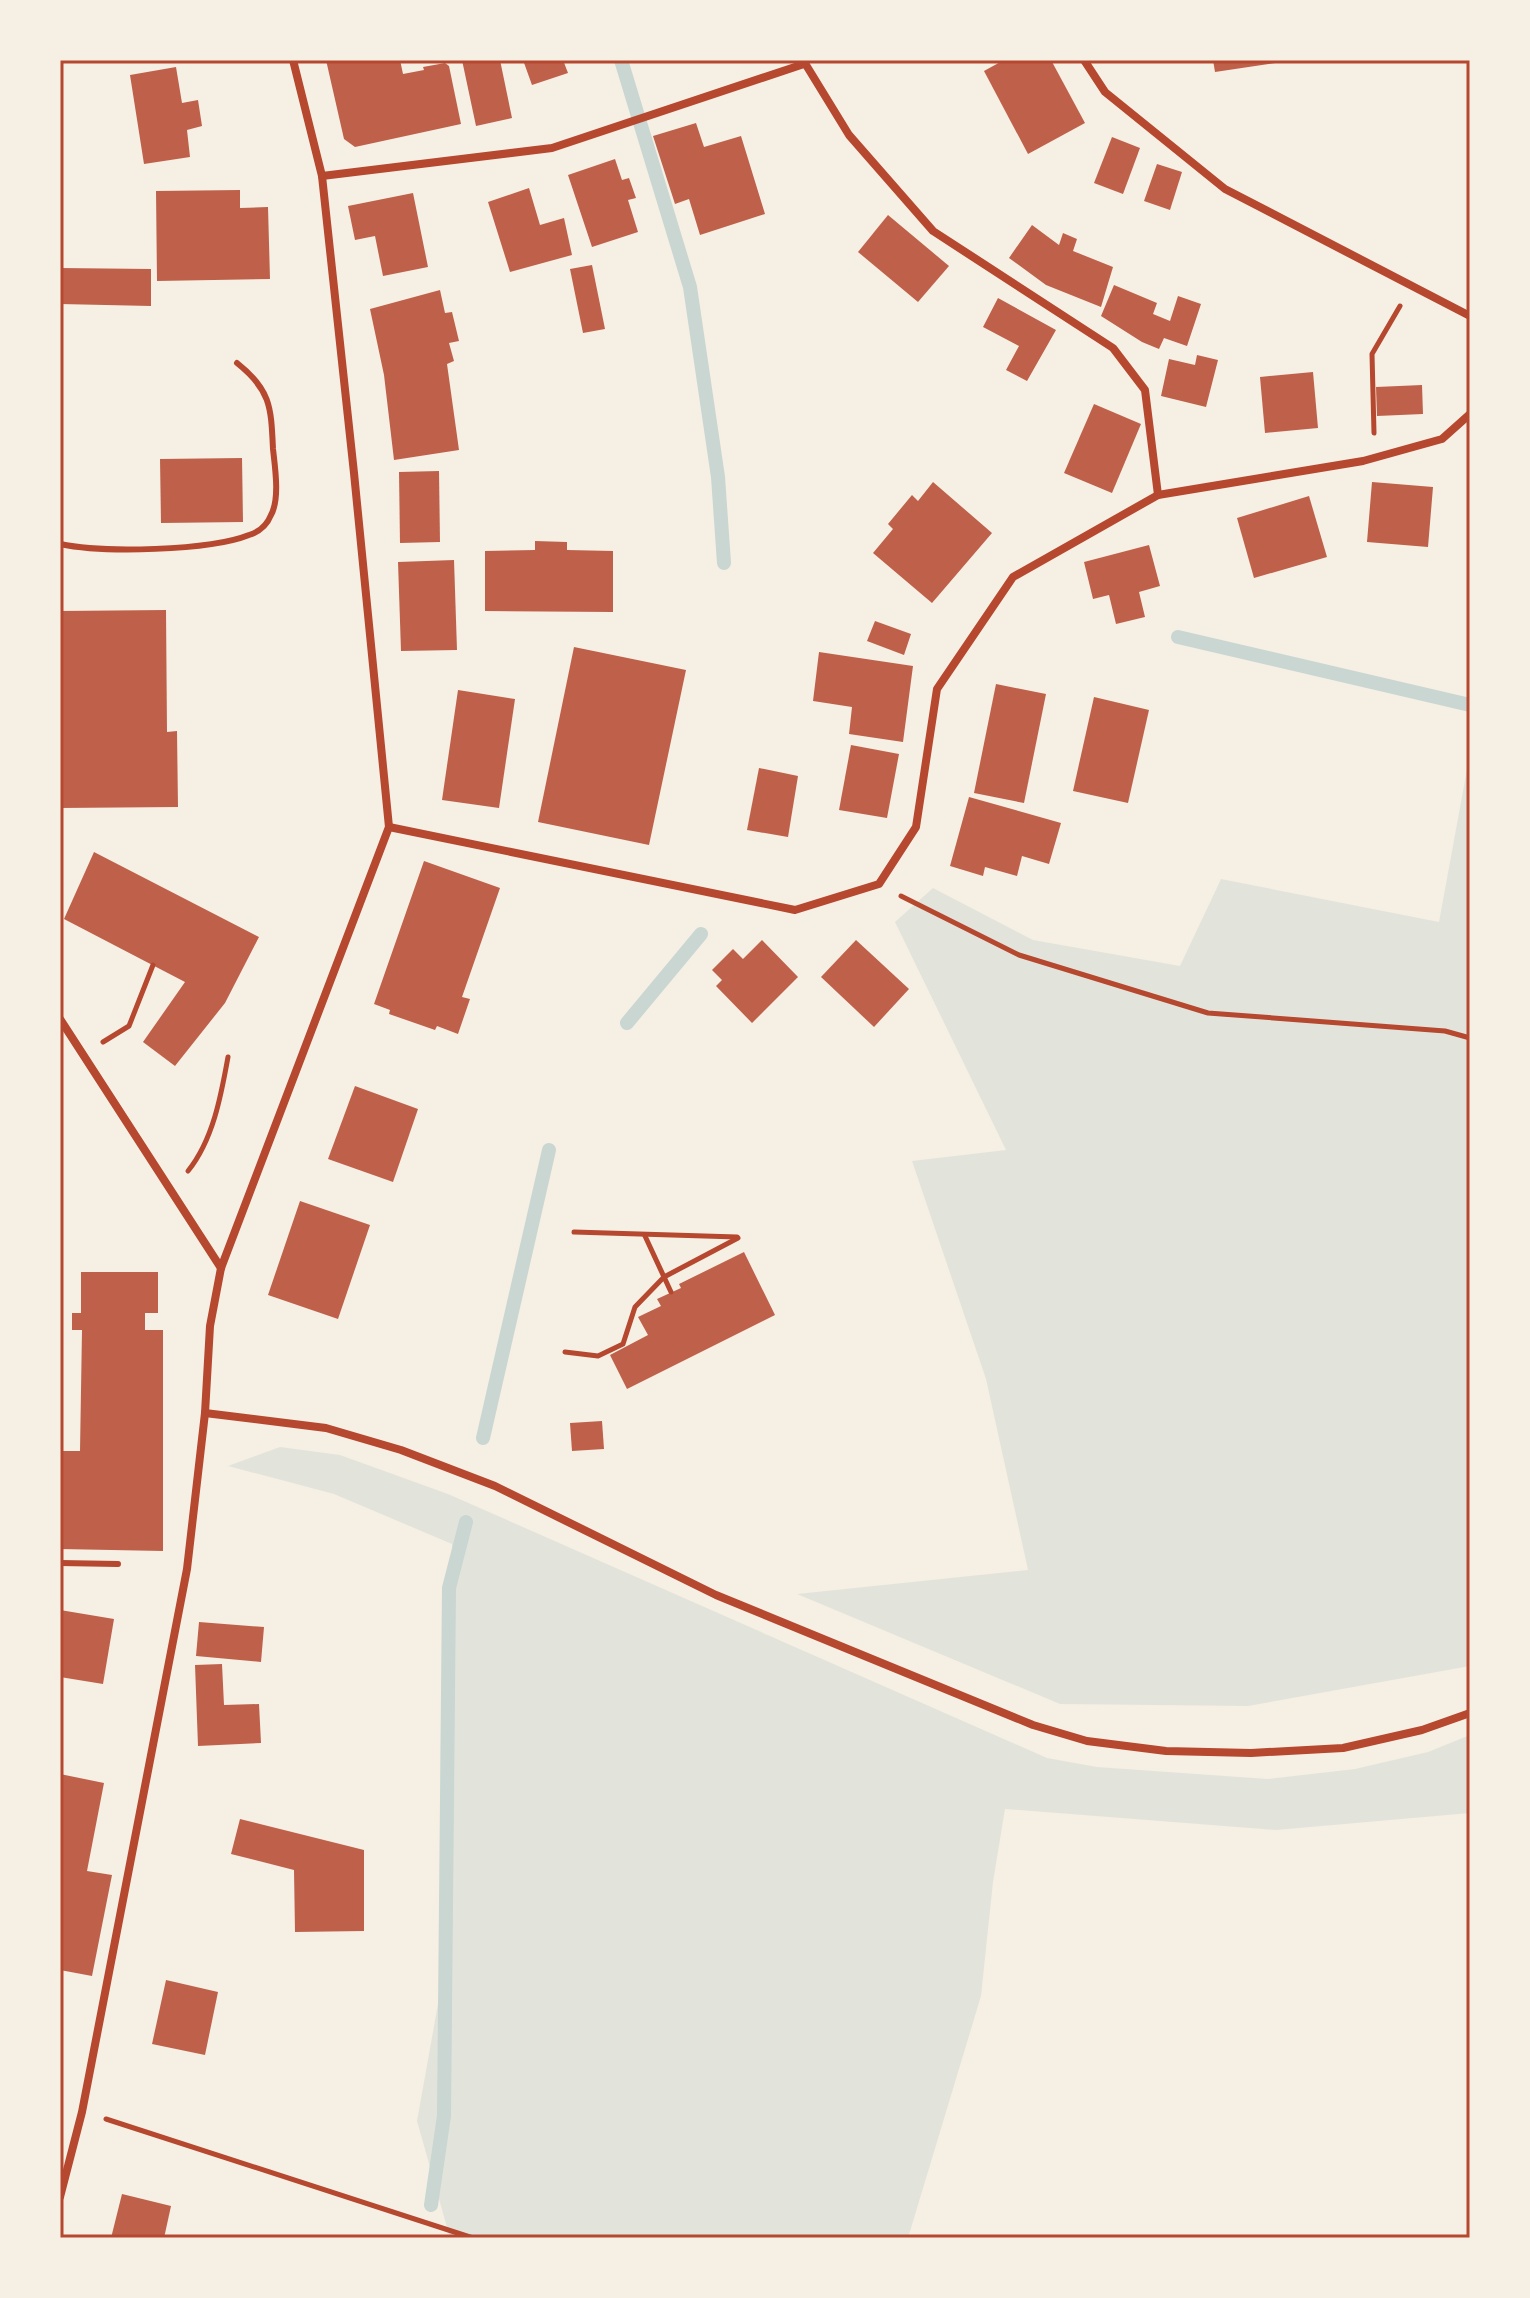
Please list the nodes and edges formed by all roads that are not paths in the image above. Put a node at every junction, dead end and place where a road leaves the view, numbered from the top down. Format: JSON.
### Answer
{"nodes":[{"id":1,"x":293,"y":60,"type":"edge"},
{"id":2,"x":1084,"y":60,"type":"edge"},
{"id":3,"x":804,"y":62,"type":"edge"},
{"id":4,"x":322,"y":176,"type":"junction"},
{"id":5,"x":1470,"y":316,"type":"edge"},
{"id":6,"x":237,"y":363,"type":"dead end"},
{"id":7,"x":1470,"y":414,"type":"edge"},
{"id":8,"x":1158,"y":495,"type":"junction"},
{"id":9,"x":60,"y":544,"type":"edge"},
{"id":10,"x":389,"y":827,"type":"junction"},
{"id":11,"x":60,"y":1019,"type":"edge"},
{"id":12,"x":221,"y":1268,"type":"junction"},
{"id":13,"x":205,"y":1413,"type":"junction"},
{"id":14,"x":60,"y":1563,"type":"edge"},
{"id":15,"x":118,"y":1564,"type":"dead end"},
{"id":16,"x":1470,"y":1713,"type":"edge"},
{"id":17,"x":60,"y":2197,"type":"edge"}],
"edges":[{"from":1,"to":4,"type":"street"},
{"from":2,"to":5,"type":"street"},
{"from":3,"to":4,"type":"street"},
{"from":3,"to":8,"type":"street"},
{"from":4,"to":10,"type":"street"},
{"from":6,"to":9,"type":"lane"},
{"from":7,"to":8,"type":"street"},
{"from":8,"to":10,"type":"street"},
{"from":10,"to":12,"type":"street"},
{"from":11,"to":12,"type":"street"},
{"from":12,"to":13,"type":"street"},
{"from":13,"to":16,"type":"street"},
{"from":13,"to":17,"type":"street"},
{"from":14,"to":15,"type":"lane"}]}
